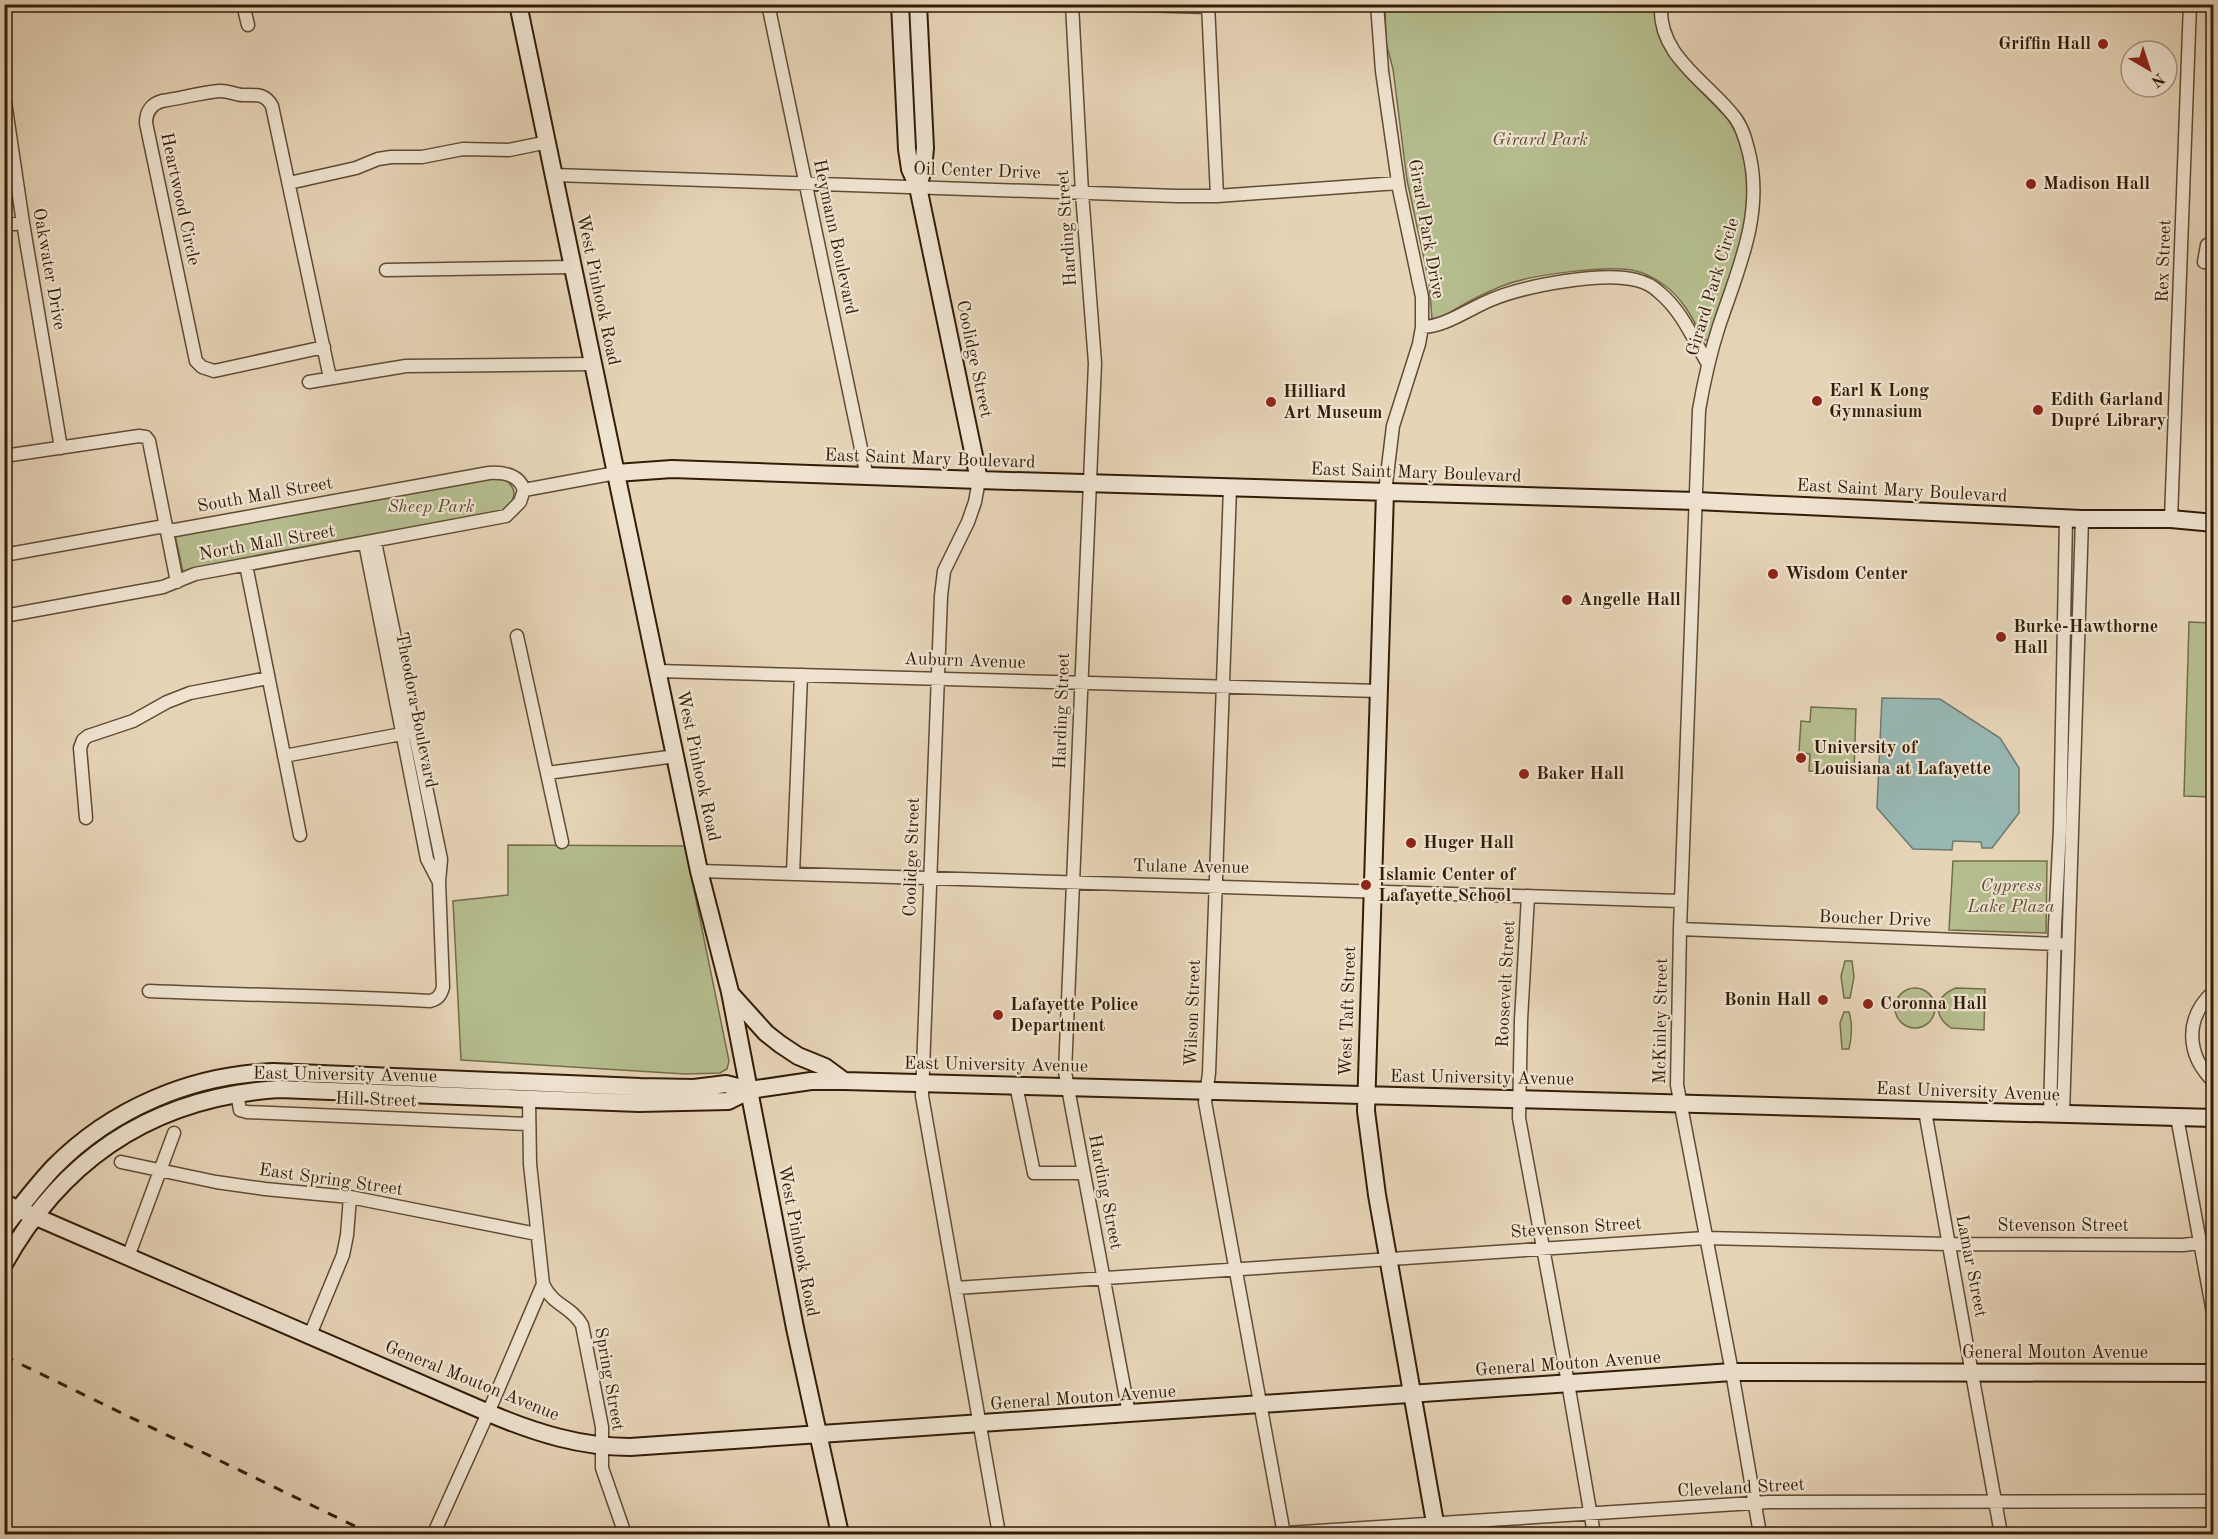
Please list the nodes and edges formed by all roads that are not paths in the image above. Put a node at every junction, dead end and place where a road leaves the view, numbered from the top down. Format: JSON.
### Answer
{"nodes":[{"id":1,"x":243,"y":4,"type":"edge"},
{"id":2,"x":518,"y":4,"type":"edge"},
{"id":3,"x":768,"y":4,"type":"edge"},
{"id":4,"x":900,"y":4,"type":"edge"},
{"id":5,"x":918,"y":4,"type":"edge"},
{"id":6,"x":1072,"y":4,"type":"edge"},
{"id":7,"x":1109,"y":4,"type":"edge"},
{"id":8,"x":1377,"y":4,"type":"edge"},
{"id":9,"x":1661,"y":4,"type":"edge"},
{"id":10,"x":2190,"y":4,"type":"edge"},
{"id":11,"x":1208,"y":6,"type":"edge"},
{"id":12,"x":248,"y":25,"type":"dead end"},
{"id":13,"x":4,"y":95,"type":"edge"},
{"id":14,"x":548,"y":142,"type":"junction"},
{"id":15,"x":554,"y":175,"type":"junction"},
{"id":16,"x":289,"y":183,"type":"junction"},
{"id":17,"x":1398,"y":183,"type":"junction"},
{"id":18,"x":806,"y":184,"type":"junction"},
{"id":19,"x":918,"y":187,"type":"junction"},
{"id":20,"x":1082,"y":193,"type":"junction"},
{"id":21,"x":1217,"y":196,"type":"junction"},
{"id":22,"x":22,"y":223,"type":"junction"},
{"id":23,"x":4,"y":225,"type":"edge"},
{"id":24,"x":2214,"y":246,"type":"edge"},
{"id":25,"x":2214,"y":263,"type":"edge"},
{"id":26,"x":573,"y":267,"type":"junction"},
{"id":27,"x":386,"y":270,"type":"dead end"},
{"id":28,"x":1422,"y":327,"type":"junction"},
{"id":29,"x":324,"y":347,"type":"junction"},
{"id":30,"x":593,"y":364,"type":"junction"},
{"id":31,"x":1708,"y":364,"type":"junction"},
{"id":32,"x":330,"y":378,"type":"junction"},
{"id":33,"x":309,"y":382,"type":"dead end"},
{"id":34,"x":61,"y":448,"type":"junction"},
{"id":35,"x":4,"y":456,"type":"edge"},
{"id":36,"x":616,"y":473,"type":"junction"},
{"id":37,"x":867,"y":477,"type":"junction"},
{"id":38,"x":979,"y":480,"type":"junction"},
{"id":39,"x":1089,"y":484,"type":"junction"},
{"id":40,"x":1230,"y":488,"type":"junction"},
{"id":41,"x":524,"y":490,"type":"junction"},
{"id":42,"x":1385,"y":492,"type":"junction"},
{"id":43,"x":1696,"y":501,"type":"junction"},
{"id":44,"x":2074,"y":519,"type":"junction"},
{"id":45,"x":2171,"y":519,"type":"junction"},
{"id":46,"x":2214,"y":523,"type":"edge"},
{"id":47,"x":166,"y":528,"type":"junction"},
{"id":48,"x":370,"y":542,"type":"junction"},
{"id":49,"x":4,"y":555,"type":"edge"},
{"id":50,"x":246,"y":565,"type":"junction"},
{"id":51,"x":177,"y":582,"type":"junction"},
{"id":52,"x":2064,"y":590,"type":"junction"},
{"id":53,"x":2079,"y":591,"type":"junction"},
{"id":54,"x":4,"y":616,"type":"edge"},
{"id":55,"x":518,"y":636,"type":"dead end"},
{"id":56,"x":658,"y":670,"type":"junction"},
{"id":57,"x":801,"y":675,"type":"junction"},
{"id":58,"x":268,"y":678,"type":"junction"},
{"id":59,"x":938,"y":678,"type":"junction"},
{"id":60,"x":1081,"y":683,"type":"junction"},
{"id":61,"x":1222,"y":686,"type":"junction"},
{"id":62,"x":1379,"y":691,"type":"junction"},
{"id":63,"x":414,"y":731,"type":"junction"},
{"id":64,"x":401,"y":734,"type":"junction"},
{"id":65,"x":2068,"y":741,"type":"junction"},
{"id":66,"x":284,"y":756,"type":"junction"},
{"id":67,"x":676,"y":756,"type":"junction"},
{"id":68,"x":547,"y":773,"type":"junction"},
{"id":69,"x":86,"y":818,"type":"dead end"},
{"id":70,"x":300,"y":835,"type":"dead end"},
{"id":71,"x":562,"y":842,"type":"dead end"},
{"id":72,"x":699,"y":871,"type":"junction"},
{"id":73,"x":793,"y":874,"type":"junction"},
{"id":74,"x":931,"y":879,"type":"junction"},
{"id":75,"x":439,"y":882,"type":"junction"},
{"id":76,"x":1073,"y":882,"type":"junction"},
{"id":77,"x":1215,"y":885,"type":"junction"},
{"id":78,"x":1371,"y":891,"type":"junction"},
{"id":79,"x":1528,"y":896,"type":"junction"},
{"id":80,"x":1682,"y":901,"type":"junction"},
{"id":81,"x":1680,"y":929,"type":"junction"},
{"id":82,"x":2054,"y":944,"type":"junction"},
{"id":83,"x":2068,"y":944,"type":"junction"},
{"id":84,"x":148,"y":991,"type":"dead end"},
{"id":85,"x":2214,"y":991,"type":"edge"},
{"id":86,"x":730,"y":992,"type":"junction"},
{"id":87,"x":2051,"y":1043,"type":"junction"},
{"id":88,"x":2065,"y":1043,"type":"junction"},
{"id":89,"x":233,"y":1076,"type":"junction"},
{"id":90,"x":844,"y":1081,"type":"junction"},
{"id":91,"x":530,"y":1082,"type":"junction"},
{"id":92,"x":922,"y":1083,"type":"junction"},
{"id":93,"x":2214,"y":1083,"type":"edge"},
{"id":94,"x":1016,"y":1085,"type":"junction"},
{"id":95,"x":1067,"y":1086,"type":"junction"},
{"id":96,"x":750,"y":1090,"type":"junction"},
{"id":97,"x":1207,"y":1090,"type":"junction"},
{"id":98,"x":237,"y":1093,"type":"junction"},
{"id":99,"x":1366,"y":1095,"type":"junction"},
{"id":100,"x":1519,"y":1099,"type":"junction"},
{"id":101,"x":529,"y":1100,"type":"junction"},
{"id":102,"x":1681,"y":1103,"type":"junction"},
{"id":103,"x":1925,"y":1111,"type":"junction"},
{"id":104,"x":2056,"y":1114,"type":"junction"},
{"id":105,"x":2177,"y":1117,"type":"junction"},
{"id":106,"x":2214,"y":1118,"type":"edge"},
{"id":107,"x":528,"y":1124,"type":"junction"},
{"id":108,"x":174,"y":1133,"type":"dead end"},
{"id":109,"x":121,"y":1162,"type":"dead end"},
{"id":110,"x":161,"y":1171,"type":"junction"},
{"id":111,"x":1083,"y":1173,"type":"junction"},
{"id":112,"x":350,"y":1197,"type":"junction"},
{"id":113,"x":19,"y":1209,"type":"edge"},
{"id":114,"x":4,"y":1228,"type":"edge"},
{"id":115,"x":537,"y":1234,"type":"junction"},
{"id":116,"x":1705,"y":1238,"type":"junction"},
{"id":117,"x":2199,"y":1242,"type":"junction"},
{"id":118,"x":1947,"y":1244,"type":"junction"},
{"id":119,"x":1542,"y":1248,"type":"junction"},
{"id":120,"x":128,"y":1257,"type":"junction"},
{"id":121,"x":1389,"y":1259,"type":"junction"},
{"id":122,"x":4,"y":1264,"type":"edge"},
{"id":123,"x":1236,"y":1269,"type":"junction"},
{"id":124,"x":1103,"y":1278,"type":"junction"},
{"id":125,"x":543,"y":1284,"type":"junction"},
{"id":126,"x":956,"y":1288,"type":"junction"},
{"id":127,"x":2214,"y":1318,"type":"edge"},
{"id":128,"x":310,"y":1335,"type":"junction"},
{"id":129,"x":1732,"y":1372,"type":"junction"},
{"id":130,"x":1972,"y":1372,"type":"junction"},
{"id":131,"x":2214,"y":1373,"type":"edge"},
{"id":132,"x":1568,"y":1383,"type":"junction"},
{"id":133,"x":1413,"y":1394,"type":"junction"},
{"id":134,"x":1260,"y":1406,"type":"junction"},
{"id":135,"x":488,"y":1413,"type":"junction"},
{"id":136,"x":1129,"y":1414,"type":"junction"},
{"id":137,"x":980,"y":1425,"type":"junction"},
{"id":138,"x":817,"y":1434,"type":"junction"},
{"id":139,"x":602,"y":1447,"type":"junction"},
{"id":140,"x":2214,"y":1501,"type":"edge"},
{"id":141,"x":1995,"y":1502,"type":"junction"},
{"id":142,"x":1755,"y":1504,"type":"junction"},
{"id":143,"x":1590,"y":1515,"type":"junction"},
{"id":144,"x":1436,"y":1529,"type":"edge"},
{"id":145,"x":434,"y":1533,"type":"dead end"},
{"id":146,"x":625,"y":1534,"type":"edge"},
{"id":147,"x":840,"y":1534,"type":"edge"},
{"id":148,"x":999,"y":1534,"type":"edge"},
{"id":149,"x":1277,"y":1534,"type":"edge"},
{"id":150,"x":1594,"y":1534,"type":"edge"},
{"id":151,"x":1760,"y":1534,"type":"edge"},
{"id":152,"x":2001,"y":1534,"type":"edge"}],
"edges":[{"from":1,"to":12,"type":"street"},
{"from":2,"to":14,"type":"street","name":"West Pinhook Road"},
{"from":3,"to":18,"type":"street","name":"Heymann Boulevard"},
{"from":4,"to":19,"type":"street","name":"Coolidge Street"},
{"from":5,"to":19,"type":"street","name":"Coolidge Street"},
{"from":6,"to":20,"type":"street","name":"Harding Street"},
{"from":7,"to":11,"type":"street"},
{"from":8,"to":17,"type":"street","name":"Girard Park Drive"},
{"from":9,"to":31,"type":"street","name":"Girard Park Circle"},
{"from":10,"to":45,"type":"street","name":"Rex Street"},
{"from":11,"to":21,"type":"street"},
{"from":13,"to":22,"type":"street","name":"Oakwater Drive"},
{"from":14,"to":15,"type":"street","name":"West Pinhook Road"},
{"from":14,"to":16,"type":"street"},
{"from":15,"to":18,"type":"street","name":"Oil Center Drive"},
{"from":15,"to":26,"type":"street","name":"West Pinhook Road"},
{"from":16,"to":29,"type":"street","name":"Heartwood Circle"},
{"from":16,"to":29,"type":"street","name":"Heartwood Circle"},
{"from":17,"to":21,"type":"street","name":"Oil Center Drive"},
{"from":17,"to":28,"type":"street","name":"Girard Park Drive"},
{"from":18,"to":19,"type":"street","name":"Oil Center Drive"},
{"from":18,"to":37,"type":"street","name":"Heymann Boulevard"},
{"from":19,"to":20,"type":"street","name":"Oil Center Drive"},
{"from":19,"to":38,"type":"street","name":"Coolidge Street"},
{"from":20,"to":21,"type":"street","name":"Oil Center Drive"},
{"from":20,"to":39,"type":"street","name":"Harding Street"},
{"from":22,"to":23,"type":"street"},
{"from":22,"to":34,"type":"street","name":"Oakwater Drive"},
{"from":24,"to":25,"type":"street"},
{"from":26,"to":27,"type":"street"},
{"from":26,"to":30,"type":"street","name":"West Pinhook Road"},
{"from":28,"to":31,"type":"street"},
{"from":28,"to":42,"type":"street","name":"Girard Park Drive"},
{"from":29,"to":32,"type":"street","name":"Heartwood Circle"},
{"from":30,"to":32,"type":"street"},
{"from":30,"to":36,"type":"street","name":"West Pinhook Road"},
{"from":31,"to":43,"type":"street","name":"Girard Park Circle"},
{"from":32,"to":33,"type":"street"},
{"from":34,"to":35,"type":"street"},
{"from":34,"to":47,"type":"street"},
{"from":36,"to":37,"type":"street","name":"East Saint Mary Boulevard"},
{"from":36,"to":41,"type":"street"},
{"from":36,"to":56,"type":"street","name":"West Pinhook Road"},
{"from":37,"to":38,"type":"street","name":"East Saint Mary Boulevard"},
{"from":38,"to":39,"type":"street","name":"East Saint Mary Boulevard"},
{"from":38,"to":59,"type":"street","name":"Coolidge Street"},
{"from":39,"to":40,"type":"street","name":"East Saint Mary Boulevard"},
{"from":39,"to":60,"type":"street","name":"Harding Street"},
{"from":40,"to":42,"type":"street","name":"East Saint Mary Boulevard"},
{"from":40,"to":61,"type":"street","name":"Wilson Street"},
{"from":41,"to":47,"type":"street","name":"South Mall Street"},
{"from":41,"to":48,"type":"street","name":"North Mall Street"},
{"from":42,"to":43,"type":"street","name":"East Saint Mary Boulevard"},
{"from":42,"to":62,"type":"street","name":"West Taft Street"},
{"from":43,"to":44,"type":"street","name":"East Saint Mary Boulevard"},
{"from":43,"to":80,"type":"street","name":"McKinley Street"},
{"from":44,"to":45,"type":"street","name":"East Saint Mary Boulevard"},
{"from":44,"to":52,"type":"street"},
{"from":44,"to":53,"type":"street"},
{"from":45,"to":46,"type":"street","name":"East Saint Mary Boulevard"},
{"from":47,"to":49,"type":"street","name":"South Mall Street"},
{"from":47,"to":51,"type":"street"},
{"from":48,"to":50,"type":"street","name":"North Mall Street"},
{"from":48,"to":63,"type":"street","name":"Theodora Boulevard"},
{"from":48,"to":64,"type":"street","name":"Theodora Boulevard"},
{"from":50,"to":51,"type":"street","name":"North Mall Street"},
{"from":50,"to":58,"type":"street"},
{"from":51,"to":54,"type":"street","name":"North Mall Street"},
{"from":52,"to":53,"type":"street"},
{"from":52,"to":65,"type":"street"},
{"from":53,"to":65,"type":"street"},
{"from":55,"to":68,"type":"street"},
{"from":56,"to":57,"type":"street","name":"Auburn Avenue"},
{"from":56,"to":67,"type":"street","name":"West Pinhook Road"},
{"from":57,"to":59,"type":"street","name":"Auburn Avenue"},
{"from":57,"to":73,"type":"street"},
{"from":58,"to":66,"type":"street"},
{"from":58,"to":69,"type":"street"},
{"from":59,"to":60,"type":"street","name":"Auburn Avenue"},
{"from":59,"to":74,"type":"street","name":"Coolidge Street"},
{"from":60,"to":61,"type":"street","name":"Auburn Avenue"},
{"from":60,"to":76,"type":"street","name":"Harding Street"},
{"from":61,"to":62,"type":"street","name":"Auburn Avenue"},
{"from":61,"to":77,"type":"street","name":"Wilson Street"},
{"from":62,"to":78,"type":"street","name":"West Taft Street"},
{"from":63,"to":64,"type":"street"},
{"from":63,"to":75,"type":"street","name":"Theodora Boulevard"},
{"from":64,"to":66,"type":"street"},
{"from":64,"to":75,"type":"street","name":"Theodora Boulevard"},
{"from":65,"to":82,"type":"street"},
{"from":65,"to":83,"type":"street"},
{"from":66,"to":70,"type":"street"},
{"from":67,"to":68,"type":"street"},
{"from":67,"to":72,"type":"street","name":"West Pinhook Road"},
{"from":68,"to":71,"type":"street"},
{"from":72,"to":73,"type":"street","name":"Tulane Avenue"},
{"from":72,"to":86,"type":"street","name":"West Pinhook Road"},
{"from":73,"to":74,"type":"street","name":"Tulane Avenue"},
{"from":74,"to":76,"type":"street","name":"Tulane Avenue"},
{"from":74,"to":92,"type":"street","name":"Coolidge Street"},
{"from":75,"to":84,"type":"street","name":"Theodora Boulevard"},
{"from":76,"to":77,"type":"street","name":"Tulane Avenue"},
{"from":76,"to":95,"type":"street","name":"Harding Street"},
{"from":77,"to":78,"type":"street","name":"Tulane Avenue"},
{"from":77,"to":97,"type":"street","name":"Wilson Street"},
{"from":78,"to":79,"type":"street","name":"Tulane Avenue"},
{"from":78,"to":99,"type":"street","name":"West Taft Street"},
{"from":79,"to":80,"type":"street","name":"Tulane Avenue"},
{"from":79,"to":100,"type":"street","name":"Roosevelt Street"},
{"from":80,"to":81,"type":"street","name":"McKinley Street"},
{"from":81,"to":82,"type":"street","name":"Boucher Drive"},
{"from":81,"to":102,"type":"street","name":"McKinley Street"},
{"from":82,"to":83,"type":"street","name":"Boucher Drive"},
{"from":82,"to":87,"type":"street"},
{"from":83,"to":88,"type":"street"},
{"from":85,"to":93,"type":"street"},
{"from":86,"to":90,"type":"street"},
{"from":86,"to":96,"type":"street","name":"West Pinhook Road"},
{"from":87,"to":88,"type":"street"},
{"from":87,"to":104,"type":"street"},
{"from":88,"to":104,"type":"street"},
{"from":89,"to":91,"type":"street","name":"East University Avenue"},
{"from":89,"to":98,"type":"street"},
{"from":89,"to":113,"type":"street","name":"East University Avenue"},
{"from":90,"to":92,"type":"street","name":"East University Avenue"},
{"from":90,"to":96,"type":"street","name":"East University Avenue"},
{"from":91,"to":96,"type":"street","name":"East University Avenue"},
{"from":91,"to":101,"type":"street"},
{"from":92,"to":94,"type":"street","name":"East University Avenue"},
{"from":92,"to":126,"type":"street","name":"Coolidge Street"},
{"from":94,"to":95,"type":"street","name":"East University Avenue"},
{"from":94,"to":111,"type":"street"},
{"from":95,"to":97,"type":"street","name":"East University Avenue"},
{"from":95,"to":111,"type":"street","name":"Harding Street"},
{"from":96,"to":101,"type":"street","name":"East University Avenue"},
{"from":96,"to":138,"type":"street","name":"West Pinhook Road"},
{"from":97,"to":99,"type":"street","name":"East University Avenue"},
{"from":97,"to":123,"type":"street","name":"Wilson Street"},
{"from":98,"to":101,"type":"street","name":"East University Avenue"},
{"from":98,"to":107,"type":"street","name":"Hill Street"},
{"from":98,"to":113,"type":"street","name":"East University Avenue"},
{"from":99,"to":100,"type":"street","name":"East University Avenue"},
{"from":99,"to":121,"type":"street","name":"West Taft Street"},
{"from":100,"to":102,"type":"street","name":"East University Avenue"},
{"from":100,"to":119,"type":"street","name":"Roosevelt Street"},
{"from":101,"to":107,"type":"street"},
{"from":102,"to":103,"type":"street","name":"East University Avenue"},
{"from":102,"to":116,"type":"street","name":"McKinley Street"},
{"from":103,"to":104,"type":"street","name":"East University Avenue"},
{"from":103,"to":118,"type":"street","name":"Lamar Street"},
{"from":104,"to":105,"type":"street","name":"East University Avenue"},
{"from":105,"to":106,"type":"street","name":"East University Avenue"},
{"from":105,"to":117,"type":"street"},
{"from":107,"to":115,"type":"street"},
{"from":108,"to":110,"type":"street"},
{"from":109,"to":110,"type":"street","name":"East Spring Street"},
{"from":110,"to":112,"type":"street","name":"East Spring Street"},
{"from":110,"to":120,"type":"street"},
{"from":111,"to":124,"type":"street","name":"Harding Street"},
{"from":112,"to":115,"type":"street","name":"East Spring Street"},
{"from":112,"to":128,"type":"street"},
{"from":113,"to":114,"type":"street","name":"East University Avenue"},
{"from":113,"to":120,"type":"street","name":"General Mouton Avenue"},
{"from":113,"to":122,"type":"street","name":"East University Avenue"},
{"from":115,"to":125,"type":"street"},
{"from":116,"to":118,"type":"street","name":"Stevenson Street"},
{"from":116,"to":119,"type":"street","name":"Stevenson Street"},
{"from":116,"to":129,"type":"street","name":"McKinley Street"},
{"from":117,"to":118,"type":"street","name":"Stevenson Street"},
{"from":117,"to":127,"type":"street"},
{"from":118,"to":130,"type":"street","name":"Lamar Street"},
{"from":119,"to":121,"type":"street","name":"Stevenson Street"},
{"from":119,"to":132,"type":"street","name":"Roosevelt Street"},
{"from":120,"to":128,"type":"street","name":"General Mouton Avenue"},
{"from":121,"to":123,"type":"street","name":"Stevenson Street"},
{"from":121,"to":133,"type":"street","name":"West Taft Street"},
{"from":123,"to":124,"type":"street","name":"Stevenson Street"},
{"from":123,"to":134,"type":"street","name":"Wilson Street"},
{"from":124,"to":126,"type":"street","name":"Stevenson Street"},
{"from":124,"to":136,"type":"street","name":"Harding Street"},
{"from":125,"to":135,"type":"street"},
{"from":125,"to":139,"type":"street","name":"Spring Street"},
{"from":126,"to":137,"type":"street","name":"Coolidge Street"},
{"from":128,"to":135,"type":"street","name":"General Mouton Avenue"},
{"from":129,"to":130,"type":"street","name":"General Mouton Avenue"},
{"from":129,"to":132,"type":"street","name":"General Mouton Avenue"},
{"from":129,"to":142,"type":"street","name":"McKinley Street"},
{"from":130,"to":131,"type":"street","name":"General Mouton Avenue"},
{"from":130,"to":141,"type":"street","name":"Lamar Street"},
{"from":132,"to":133,"type":"street","name":"General Mouton Avenue"},
{"from":132,"to":143,"type":"street","name":"Roosevelt Street"},
{"from":133,"to":134,"type":"street","name":"General Mouton Avenue"},
{"from":133,"to":144,"type":"street","name":"West Taft Street"},
{"from":134,"to":136,"type":"street","name":"General Mouton Avenue"},
{"from":134,"to":149,"type":"street","name":"Wilson Street"},
{"from":135,"to":139,"type":"street","name":"General Mouton Avenue"},
{"from":135,"to":145,"type":"street"},
{"from":136,"to":137,"type":"street","name":"General Mouton Avenue"},
{"from":137,"to":138,"type":"street","name":"General Mouton Avenue"},
{"from":137,"to":148,"type":"street","name":"Coolidge Street"},
{"from":138,"to":139,"type":"street","name":"General Mouton Avenue"},
{"from":138,"to":147,"type":"street","name":"West Pinhook Road"},
{"from":139,"to":146,"type":"street","name":"Spring Street"},
{"from":140,"to":141,"type":"street","name":"Cleveland Street"},
{"from":141,"to":142,"type":"street","name":"Cleveland Street"},
{"from":141,"to":152,"type":"street","name":"Lamar Street"},
{"from":142,"to":143,"type":"street","name":"Cleveland Street"},
{"from":142,"to":151,"type":"street","name":"McKinley Street"},
{"from":143,"to":144,"type":"street","name":"Cleveland Street"},
{"from":143,"to":150,"type":"street","name":"Roosevelt Street"},
{"from":144,"to":149,"type":"street","name":"Cleveland Street"}]}
